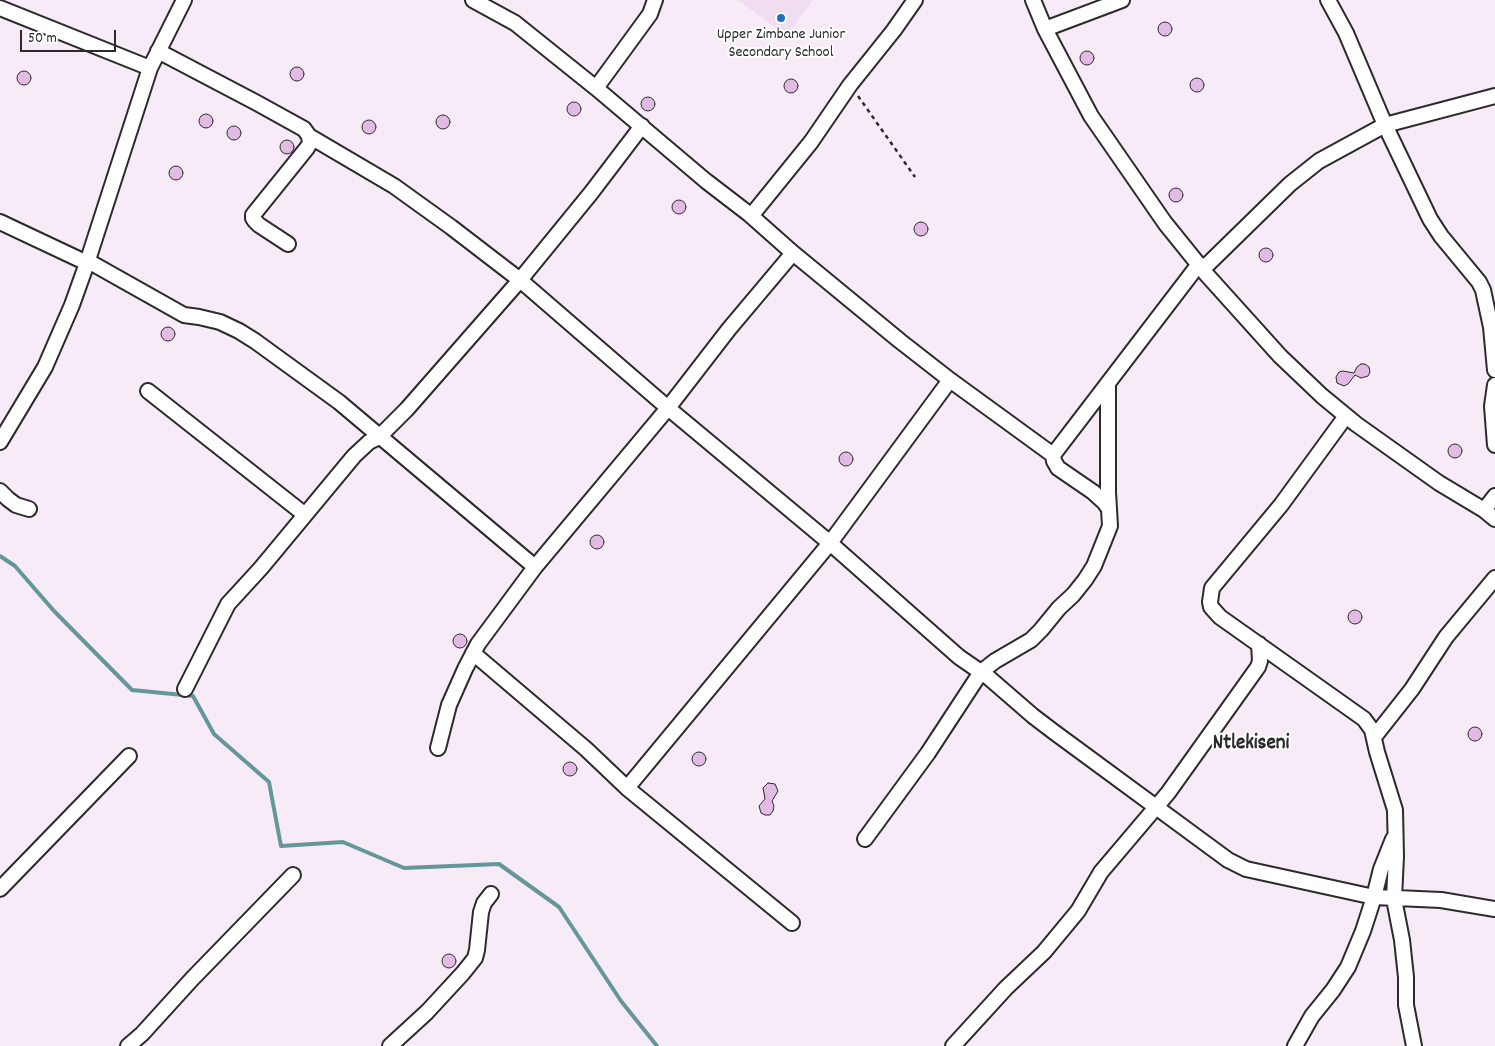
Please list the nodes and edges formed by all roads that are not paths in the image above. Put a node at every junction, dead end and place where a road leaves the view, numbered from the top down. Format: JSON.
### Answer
{"nodes":[{"id":1,"x":184,"y":0,"type":"edge"},
{"id":2,"x":473,"y":0,"type":"edge"},
{"id":3,"x":655,"y":0,"type":"edge"},
{"id":4,"x":915,"y":0,"type":"edge"},
{"id":5,"x":1033,"y":0,"type":"edge"},
{"id":6,"x":1122,"y":0,"type":"edge"},
{"id":7,"x":1328,"y":0,"type":"edge"},
{"id":8,"x":0,"y":8,"type":"edge"},
{"id":9,"x":1045,"y":29,"type":"junction"},
{"id":10,"x":158,"y":51,"type":"junction"},
{"id":11,"x":150,"y":68,"type":"junction"},
{"id":12,"x":596,"y":88,"type":"junction"},
{"id":13,"x":1495,"y":96,"type":"edge"},
{"id":14,"x":1386,"y":125,"type":"junction"},
{"id":15,"x":642,"y":126,"type":"junction"},
{"id":16,"x":308,"y":136,"type":"junction"},
{"id":17,"x":751,"y":216,"type":"junction"},
{"id":18,"x":0,"y":222,"type":"edge"},
{"id":19,"x":288,"y":244,"type":"dead end"},
{"id":20,"x":793,"y":253,"type":"junction"},
{"id":21,"x":88,"y":262,"type":"junction"},
{"id":22,"x":1201,"y":266,"type":"junction"},
{"id":23,"x":520,"y":280,"type":"junction"},
{"id":24,"x":1495,"y":370,"type":"edge"},
{"id":25,"x":950,"y":380,"type":"junction"},
{"id":26,"x":1108,"y":384,"type":"junction"},
{"id":27,"x":1495,"y":385,"type":"edge"},
{"id":28,"x":148,"y":390,"type":"dead end"},
{"id":29,"x":668,"y":408,"type":"junction"},
{"id":30,"x":1346,"y":416,"type":"junction"},
{"id":31,"x":380,"y":437,"type":"junction"},
{"id":32,"x":0,"y":442,"type":"edge"},
{"id":33,"x":1495,"y":445,"type":"edge"},
{"id":34,"x":1054,"y":455,"type":"junction"},
{"id":35,"x":0,"y":491,"type":"edge"},
{"id":36,"x":1495,"y":496,"type":"edge"},
{"id":37,"x":29,"y":509,"type":"dead end"},
{"id":38,"x":1109,"y":510,"type":"junction"},
{"id":39,"x":304,"y":514,"type":"junction"},
{"id":40,"x":1490,"y":514,"type":"edge"},
{"id":41,"x":830,"y":543,"type":"junction"},
{"id":42,"x":535,"y":567,"type":"junction"},
{"id":43,"x":1495,"y":578,"type":"edge"},
{"id":44,"x":1260,"y":644,"type":"junction"},
{"id":45,"x":473,"y":653,"type":"junction"},
{"id":46,"x":981,"y":672,"type":"junction"},
{"id":47,"x":185,"y":689,"type":"dead end"},
{"id":48,"x":1375,"y":736,"type":"junction"},
{"id":49,"x":438,"y":748,"type":"dead end"},
{"id":50,"x":130,"y":756,"type":"dead end"},
{"id":51,"x":627,"y":788,"type":"junction"},
{"id":52,"x":1156,"y":806,"type":"junction"},
{"id":53,"x":1396,"y":830,"type":"junction"},
{"id":54,"x":865,"y":840,"type":"dead end"},
{"id":55,"x":293,"y":875,"type":"dead end"},
{"id":56,"x":0,"y":888,"type":"edge"},
{"id":57,"x":491,"y":894,"type":"dead end"},
{"id":58,"x":1374,"y":897,"type":"junction"},
{"id":59,"x":1394,"y":899,"type":"junction"},
{"id":60,"x":1495,"y":909,"type":"edge"},
{"id":61,"x":792,"y":923,"type":"dead end"},
{"id":62,"x":128,"y":1046,"type":"edge"},
{"id":63,"x":390,"y":1046,"type":"edge"},
{"id":64,"x":953,"y":1046,"type":"edge"},
{"id":65,"x":1294,"y":1046,"type":"edge"},
{"id":66,"x":1414,"y":1046,"type":"edge"}],
"edges":[{"from":1,"to":10,"type":"street"},
{"from":2,"to":12,"type":"street"},
{"from":3,"to":12,"type":"street"},
{"from":4,"to":17,"type":"street"},
{"from":5,"to":9,"type":"street"},
{"from":6,"to":9,"type":"street"},
{"from":7,"to":14,"type":"street"},
{"from":8,"to":11,"type":"street"},
{"from":9,"to":22,"type":"street"},
{"from":10,"to":11,"type":"street"},
{"from":10,"to":16,"type":"street"},
{"from":11,"to":21,"type":"street"},
{"from":12,"to":15,"type":"street"},
{"from":13,"to":14,"type":"street"},
{"from":14,"to":22,"type":"street"},
{"from":14,"to":24,"type":"street"},
{"from":15,"to":17,"type":"street"},
{"from":15,"to":23,"type":"street"},
{"from":16,"to":19,"type":"street"},
{"from":16,"to":23,"type":"street"},
{"from":17,"to":20,"type":"street"},
{"from":18,"to":21,"type":"street"},
{"from":20,"to":25,"type":"street"},
{"from":20,"to":29,"type":"street"},
{"from":21,"to":31,"type":"street"},
{"from":21,"to":32,"type":"street"},
{"from":22,"to":26,"type":"street"},
{"from":22,"to":30,"type":"street"},
{"from":23,"to":29,"type":"street"},
{"from":23,"to":31,"type":"street"},
{"from":25,"to":34,"type":"street"},
{"from":25,"to":41,"type":"street"},
{"from":26,"to":34,"type":"street"},
{"from":26,"to":38,"type":"street"},
{"from":27,"to":33,"type":"street"},
{"from":28,"to":39,"type":"street"},
{"from":29,"to":41,"type":"street"},
{"from":29,"to":42,"type":"street"},
{"from":30,"to":40,"type":"street"},
{"from":30,"to":44,"type":"street"},
{"from":31,"to":39,"type":"street"},
{"from":31,"to":42,"type":"street"},
{"from":34,"to":38,"type":"street"},
{"from":35,"to":37,"type":"street"},
{"from":36,"to":40,"type":"street"},
{"from":38,"to":46,"type":"street"},
{"from":39,"to":47,"type":"street"},
{"from":41,"to":46,"type":"street"},
{"from":41,"to":51,"type":"street"},
{"from":42,"to":45,"type":"street"},
{"from":43,"to":48,"type":"street"},
{"from":44,"to":48,"type":"street"},
{"from":44,"to":52,"type":"street"},
{"from":45,"to":49,"type":"street"},
{"from":45,"to":51,"type":"street"},
{"from":46,"to":52,"type":"street"},
{"from":46,"to":54,"type":"street"},
{"from":48,"to":53,"type":"street"},
{"from":50,"to":56,"type":"street"},
{"from":51,"to":61,"type":"street"},
{"from":52,"to":58,"type":"street"},
{"from":52,"to":64,"type":"street"},
{"from":53,"to":58,"type":"street"},
{"from":53,"to":59,"type":"street"},
{"from":55,"to":62,"type":"street"},
{"from":57,"to":63,"type":"street"},
{"from":58,"to":59,"type":"street"},
{"from":58,"to":65,"type":"street"},
{"from":59,"to":60,"type":"street"},
{"from":59,"to":66,"type":"street"}]}
